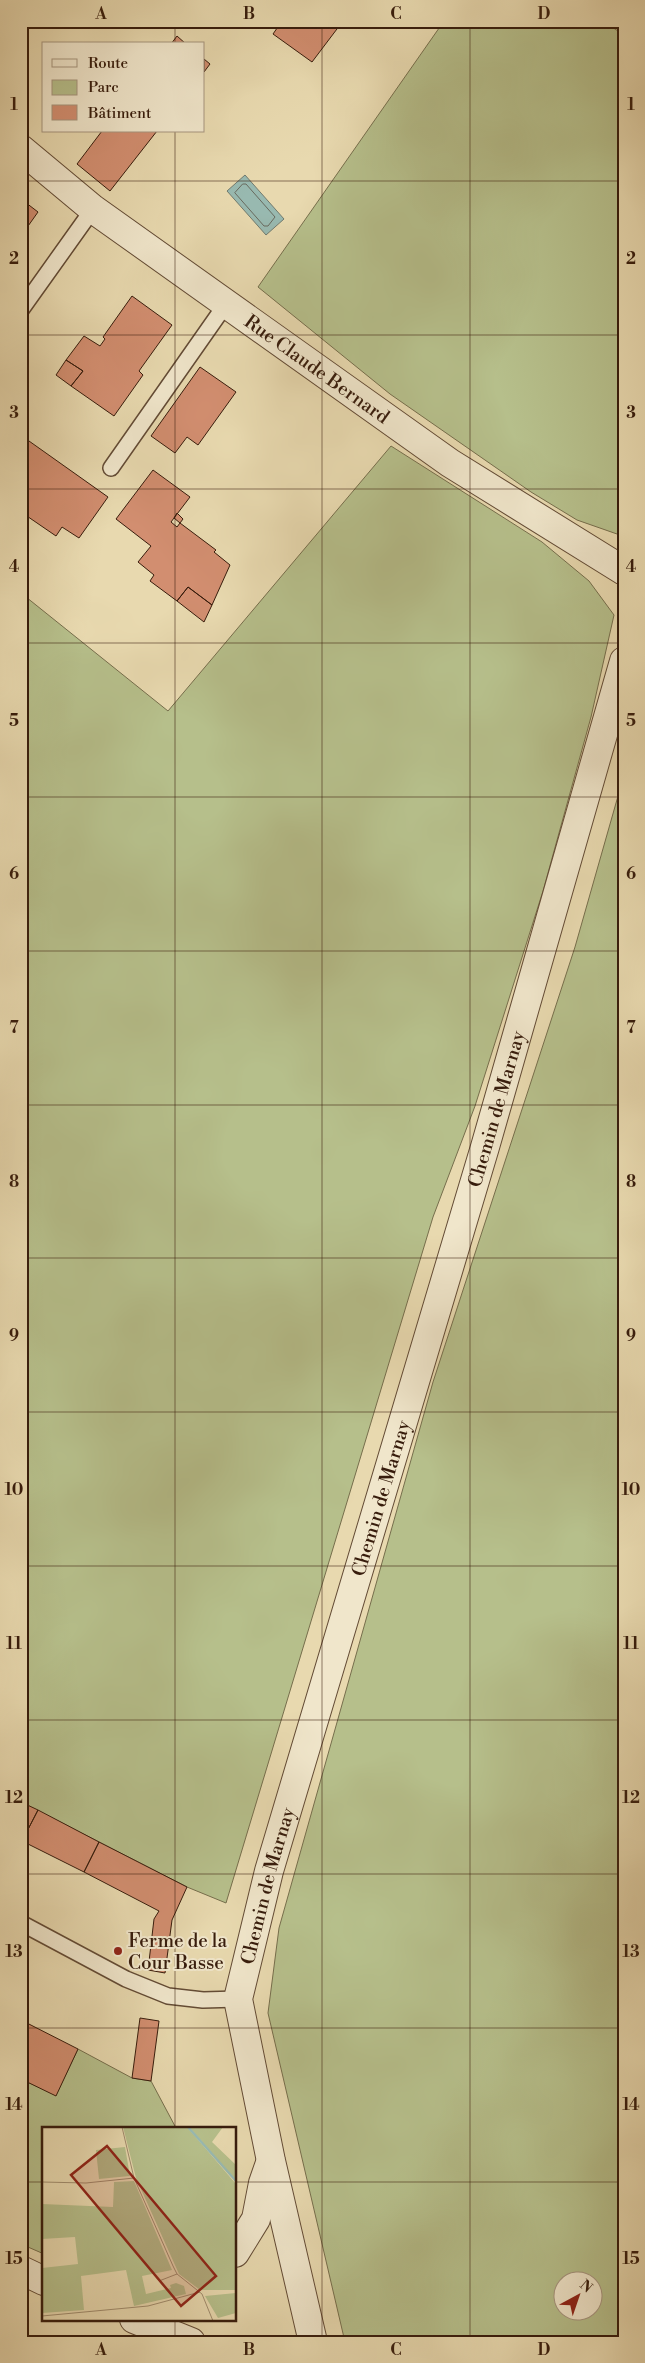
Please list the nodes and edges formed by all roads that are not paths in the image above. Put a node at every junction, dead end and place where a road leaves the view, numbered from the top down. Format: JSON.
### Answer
{"nodes":[{"id":1,"x":21,"y":149,"type":"edge"},
{"id":2,"x":93,"y":209,"type":"junction"},
{"id":3,"x":226,"y":304,"type":"junction"},
{"id":4,"x":21,"y":310,"type":"edge"},
{"id":5,"x":111,"y":468,"type":"dead end"},
{"id":6,"x":624,"y":571,"type":"edge"},
{"id":7,"x":624,"y":661,"type":"edge"},
{"id":8,"x":21,"y":1923,"type":"edge"},
{"id":9,"x":238,"y":1999,"type":"junction"},
{"id":10,"x":271,"y":2162,"type":"junction"},
{"id":11,"x":236,"y":2251,"type":"edge"},
{"id":12,"x":21,"y":2270,"type":"edge"},
{"id":13,"x":42,"y":2280,"type":"edge"},
{"id":14,"x":137,"y":2320,"type":"edge"},
{"id":15,"x":191,"y":2342,"type":"edge"},
{"id":16,"x":313,"y":2342,"type":"edge"}],
"edges":[{"from":1,"to":2,"type":"street","name":"Rue Claude Bernard"},
{"from":2,"to":3,"type":"street","name":"Rue Claude Bernard"},
{"from":2,"to":4,"type":"lane"},
{"from":3,"to":5,"type":"lane"},
{"from":3,"to":6,"type":"street","name":"Rue Claude Bernard"},
{"from":7,"to":9,"type":"street","name":"Chemin de Marnay"},
{"from":8,"to":9,"type":"lane"},
{"from":9,"to":10,"type":"street","name":"Chemin de Marnay"},
{"from":10,"to":11,"type":"street"},
{"from":10,"to":16,"type":"street","name":"Chemin de Marnay"},
{"from":12,"to":13,"type":"street"},
{"from":14,"to":15,"type":"street"}]}
